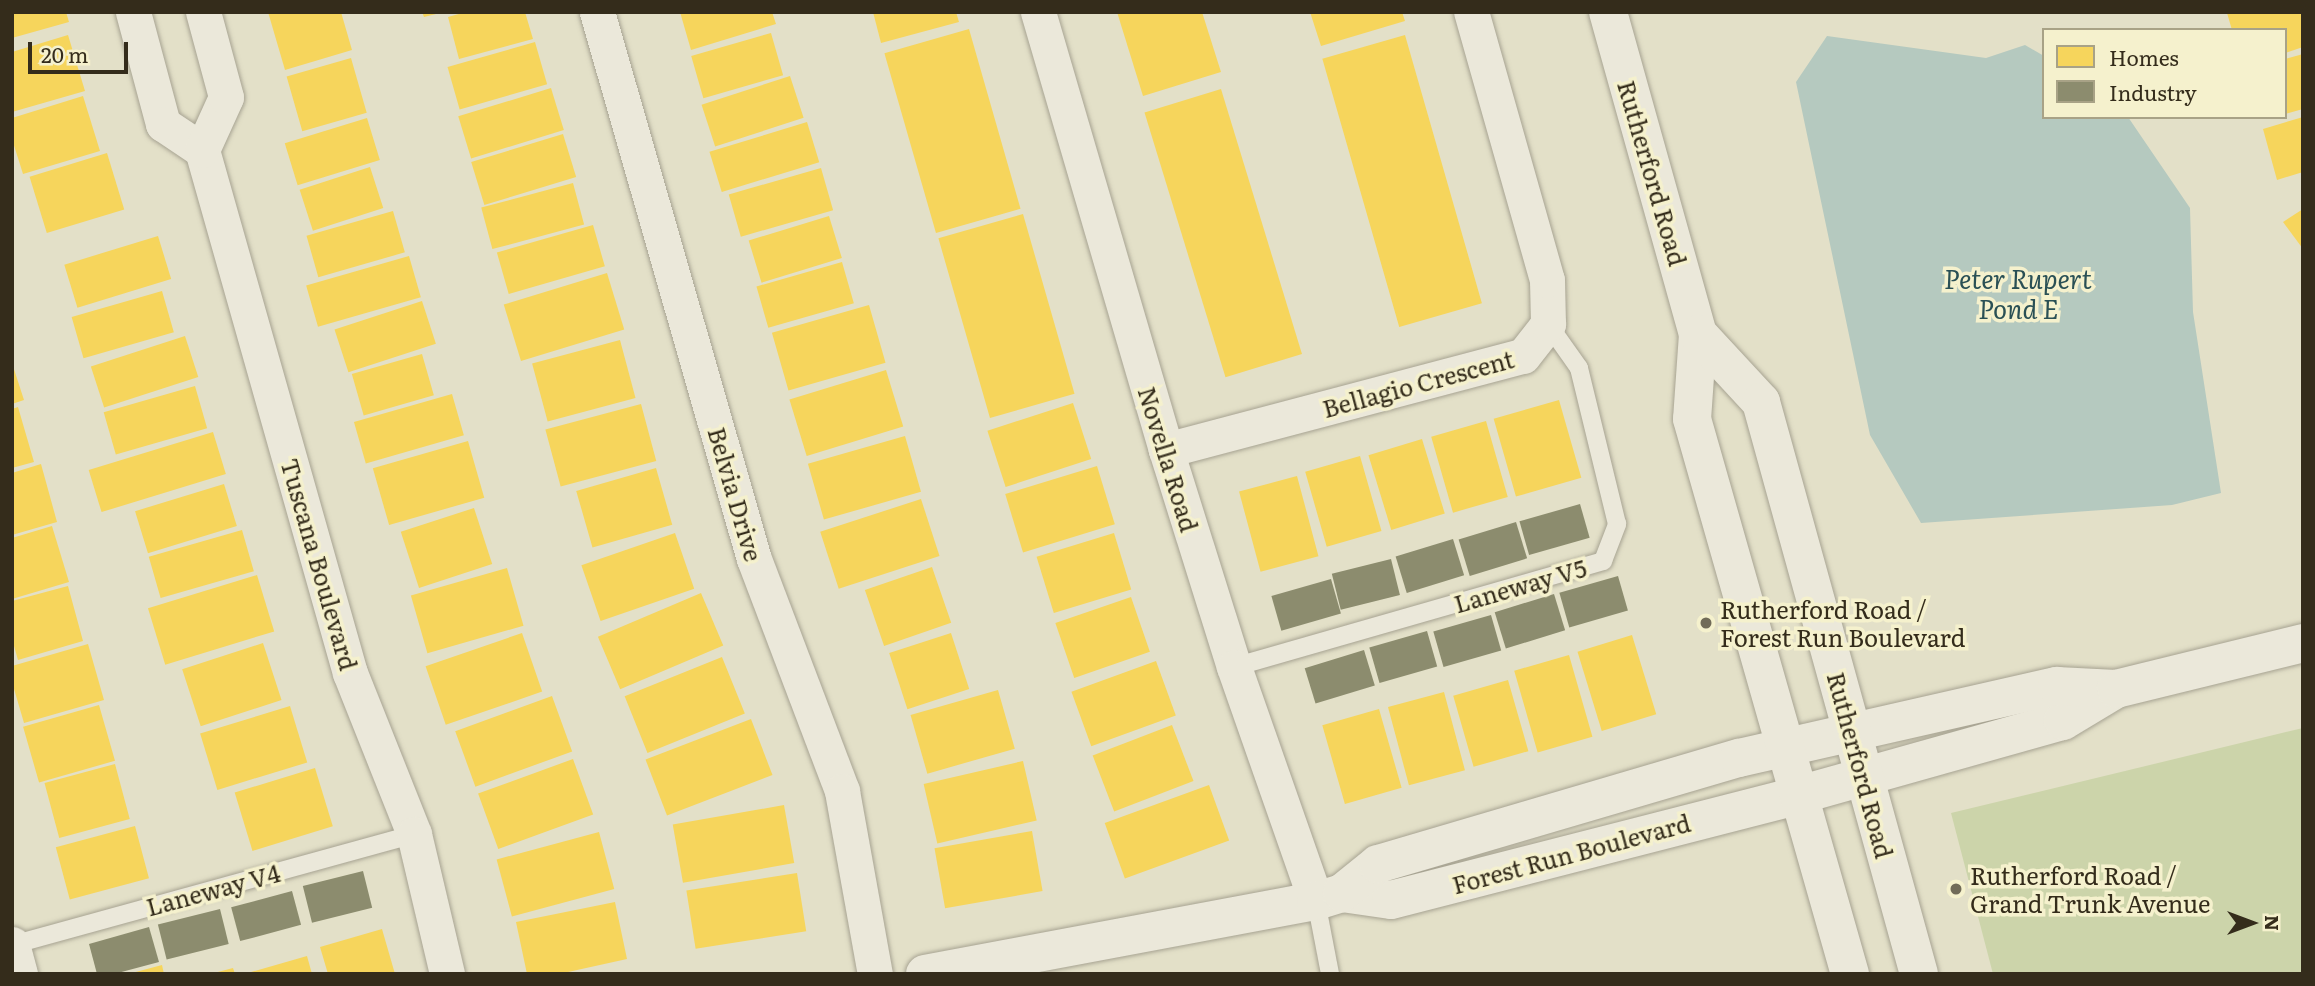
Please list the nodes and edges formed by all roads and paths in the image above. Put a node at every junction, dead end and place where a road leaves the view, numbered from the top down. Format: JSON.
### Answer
{"nodes":[{"id":1,"x":133,"y":12,"type":"edge"},
{"id":2,"x":203,"y":12,"type":"edge"},
{"id":3,"x":597,"y":12,"type":"edge"},
{"id":4,"x":1038,"y":12,"type":"edge"},
{"id":5,"x":1471,"y":12,"type":"edge"},
{"id":6,"x":1608,"y":12,"type":"edge"},
{"id":7,"x":202,"y":150,"type":"junction"},
{"id":8,"x":1548,"y":324,"type":"junction"},
{"id":9,"x":1698,"y":334,"type":"junction"},
{"id":10,"x":1166,"y":450,"type":"junction"},
{"id":11,"x":2303,"y":643,"type":"edge"},
{"id":12,"x":1234,"y":667,"type":"junction"},
{"id":13,"x":2116,"y":689,"type":"junction"},
{"id":14,"x":1852,"y":731,"type":"junction"},
{"id":15,"x":1786,"y":748,"type":"junction"},
{"id":16,"x":1865,"y":777,"type":"junction"},
{"id":17,"x":1799,"y":795,"type":"junction"},
{"id":18,"x":414,"y":834,"type":"junction"},
{"id":19,"x":1329,"y":897,"type":"junction"},
{"id":20,"x":12,"y":944,"type":"edge"},
{"id":21,"x":20,"y":974,"type":"edge"},
{"id":22,"x":447,"y":974,"type":"edge"},
{"id":23,"x":875,"y":974,"type":"edge"},
{"id":24,"x":925,"y":974,"type":"edge"},
{"id":25,"x":1330,"y":974,"type":"edge"},
{"id":26,"x":1850,"y":974,"type":"edge"},
{"id":27,"x":1919,"y":974,"type":"edge"}],
"edges":[{"from":1,"to":7,"type":"street"},
{"from":2,"to":7,"type":"street"},
{"from":3,"to":23,"type":"street","name":"Belvia Drive"},
{"from":4,"to":10,"type":"street","name":"Novella Road"},
{"from":5,"to":8,"type":"street"},
{"from":6,"to":9,"type":"street","name":"Rutherford Road"},
{"from":7,"to":18,"type":"street","name":"Tuscana Boulevard"},
{"from":8,"to":10,"type":"street","name":"Bellagio Crescent"},
{"from":8,"to":12,"type":"lane","name":"Laneway V5"},
{"from":9,"to":14,"type":"street","name":"Rutherford Road"},
{"from":9,"to":15,"type":"street","name":"Rutherford Road"},
{"from":10,"to":12,"type":"street","name":"Novella Road"},
{"from":11,"to":13,"type":"street"},
{"from":12,"to":19,"type":"street","name":"Novella Road"},
{"from":13,"to":14,"type":"street","name":"Forest Run Boulevard"},
{"from":13,"to":16,"type":"street","name":"Forest Run Boulevard"},
{"from":14,"to":15,"type":"street","name":"Forest Run Boulevard"},
{"from":14,"to":16,"type":"street","name":"Rutherford Road"},
{"from":15,"to":17,"type":"street","name":"Rutherford Road"},
{"from":15,"to":19,"type":"street","name":"Forest Run Boulevard"},
{"from":16,"to":17,"type":"street","name":"Forest Run Boulevard"},
{"from":16,"to":27,"type":"street","name":"Rutherford Road"},
{"from":17,"to":19,"type":"street","name":"Forest Run Boulevard"},
{"from":17,"to":26,"type":"street","name":"Rutherford Road"},
{"from":18,"to":20,"type":"lane","name":"Laneway V4"},
{"from":18,"to":22,"type":"street","name":"Tuscana Boulevard"},
{"from":19,"to":24,"type":"street","name":"Forest Run Boulevard"},
{"from":19,"to":25,"type":"lane"},
{"from":20,"to":21,"type":"street"}]}
